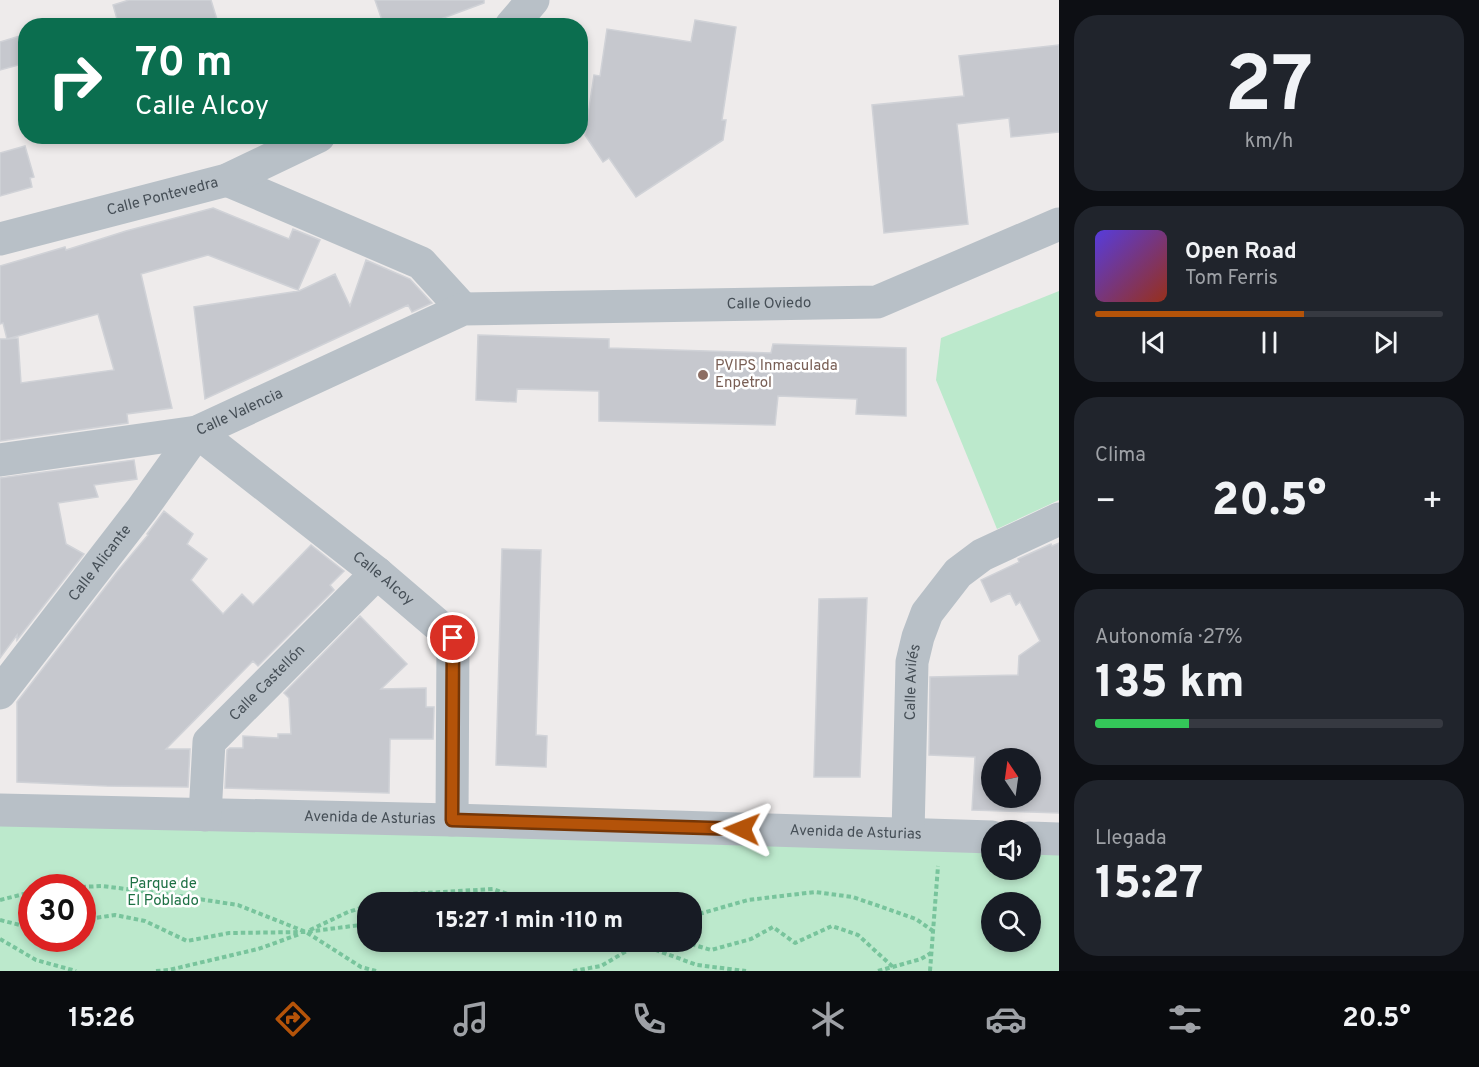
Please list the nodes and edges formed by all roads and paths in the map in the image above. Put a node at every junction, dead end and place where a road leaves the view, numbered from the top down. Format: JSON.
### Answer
{"nodes":[{"id":1,"x":533,"y":0,"type":"edge"},
{"id":2,"x":517,"y":18,"type":"edge"},
{"id":3,"x":302,"y":144,"type":"edge"},
{"id":4,"x":227,"y":180,"type":"junction"},
{"id":5,"x":1059,"y":224,"type":"edge"},
{"id":6,"x":0,"y":238,"type":"edge"},
{"id":7,"x":463,"y":309,"type":"junction"},
{"id":8,"x":197,"y":432,"type":"junction"},
{"id":9,"x":0,"y":460,"type":"edge"},
{"id":10,"x":1059,"y":519,"type":"edge"},
{"id":11,"x":377,"y":573,"type":"junction"},
{"id":12,"x":0,"y":693,"type":"edge"},
{"id":13,"x":0,"y":810,"type":"edge"},
{"id":14,"x":205,"y":815,"type":"junction"},
{"id":15,"x":452,"y":820,"type":"junction"},
{"id":16,"x":908,"y":834,"type":"junction"},
{"id":17,"x":940,"y":835,"type":"junction"},
{"id":18,"x":981,"y":837,"type":"edge"},
{"id":19,"x":1041,"y":838,"type":"edge"},
{"id":20,"x":1059,"y":839,"type":"edge"},
{"id":21,"x":96,"y":886,"type":"edge"},
{"id":22,"x":442,"y":892,"type":"edge"},
{"id":23,"x":502,"y":892,"type":"edge"},
{"id":24,"x":18,"y":896,"type":"edge"},
{"id":25,"x":0,"y":900,"type":"edge"},
{"id":26,"x":357,"y":909,"type":"edge"},
{"id":27,"x":702,"y":913,"type":"edge"},
{"id":28,"x":96,"y":918,"type":"edge"},
{"id":29,"x":0,"y":920,"type":"edge"},
{"id":30,"x":18,"y":924,"type":"edge"},
{"id":31,"x":357,"y":925,"type":"edge"},
{"id":32,"x":933,"y":931,"type":"junction"},
{"id":33,"x":306,"y":932,"type":"junction"},
{"id":34,"x":0,"y":939,"type":"edge"},
{"id":35,"x":702,"y":947,"type":"edge"},
{"id":36,"x":624,"y":952,"type":"edge"},
{"id":37,"x":662,"y":952,"type":"edge"},
{"id":38,"x":931,"y":952,"type":"junction"},
{"id":39,"x":893,"y":967,"type":"junction"},
{"id":40,"x":76,"y":971,"type":"edge"},
{"id":41,"x":156,"y":971,"type":"edge"},
{"id":42,"x":375,"y":971,"type":"edge"},
{"id":43,"x":573,"y":971,"type":"edge"},
{"id":44,"x":746,"y":971,"type":"edge"},
{"id":45,"x":878,"y":971,"type":"edge"},
{"id":46,"x":930,"y":971,"type":"edge"}],
"edges":[{"from":1,"to":2,"type":"street"},
{"from":3,"to":4,"type":"street","name":"Calle Pontevedra"},
{"from":4,"to":6,"type":"street","name":"Calle Pontevedra"},
{"from":4,"to":7,"type":"street"},
{"from":5,"to":7,"type":"street","name":"Calle Oviedo"},
{"from":7,"to":8,"type":"street","name":"Calle Valencia"},
{"from":8,"to":9,"type":"street","name":"Calle Valencia"},
{"from":8,"to":11,"type":"street","name":"Calle Alcoy"},
{"from":8,"to":12,"type":"street","name":"Calle Alicante"},
{"from":10,"to":16,"type":"street","name":"Calle Avilés"},
{"from":11,"to":14,"type":"street","name":"Calle Castellón"},
{"from":11,"to":15,"type":"street","name":"Calle Alcoy"},
{"from":13,"to":14,"type":"street","name":"Avenida de Asturias"},
{"from":14,"to":15,"type":"street","name":"Avenida de Asturias"},
{"from":15,"to":16,"type":"street","name":"Avenida de Asturias"},
{"from":16,"to":17,"type":"street","name":"Avenida de Asturias"},
{"from":17,"to":18,"type":"street","name":"Avenida de Asturias"},
{"from":17,"to":32,"type":"path"},
{"from":19,"to":20,"type":"street"},
{"from":21,"to":33,"type":"path"},
{"from":22,"to":23,"type":"path"},
{"from":24,"to":25,"type":"path"},
{"from":26,"to":33,"type":"path"},
{"from":27,"to":32,"type":"path"},
{"from":28,"to":33,"type":"path"},
{"from":29,"to":30,"type":"path"},
{"from":31,"to":33,"type":"path"},
{"from":32,"to":38,"type":"path"},
{"from":33,"to":41,"type":"path"},
{"from":33,"to":42,"type":"path"},
{"from":34,"to":40,"type":"path"},
{"from":35,"to":39,"type":"path"},
{"from":36,"to":43,"type":"path"},
{"from":37,"to":44,"type":"path"},
{"from":38,"to":39,"type":"path"},
{"from":38,"to":46,"type":"path"},
{"from":39,"to":45,"type":"path"}]}
